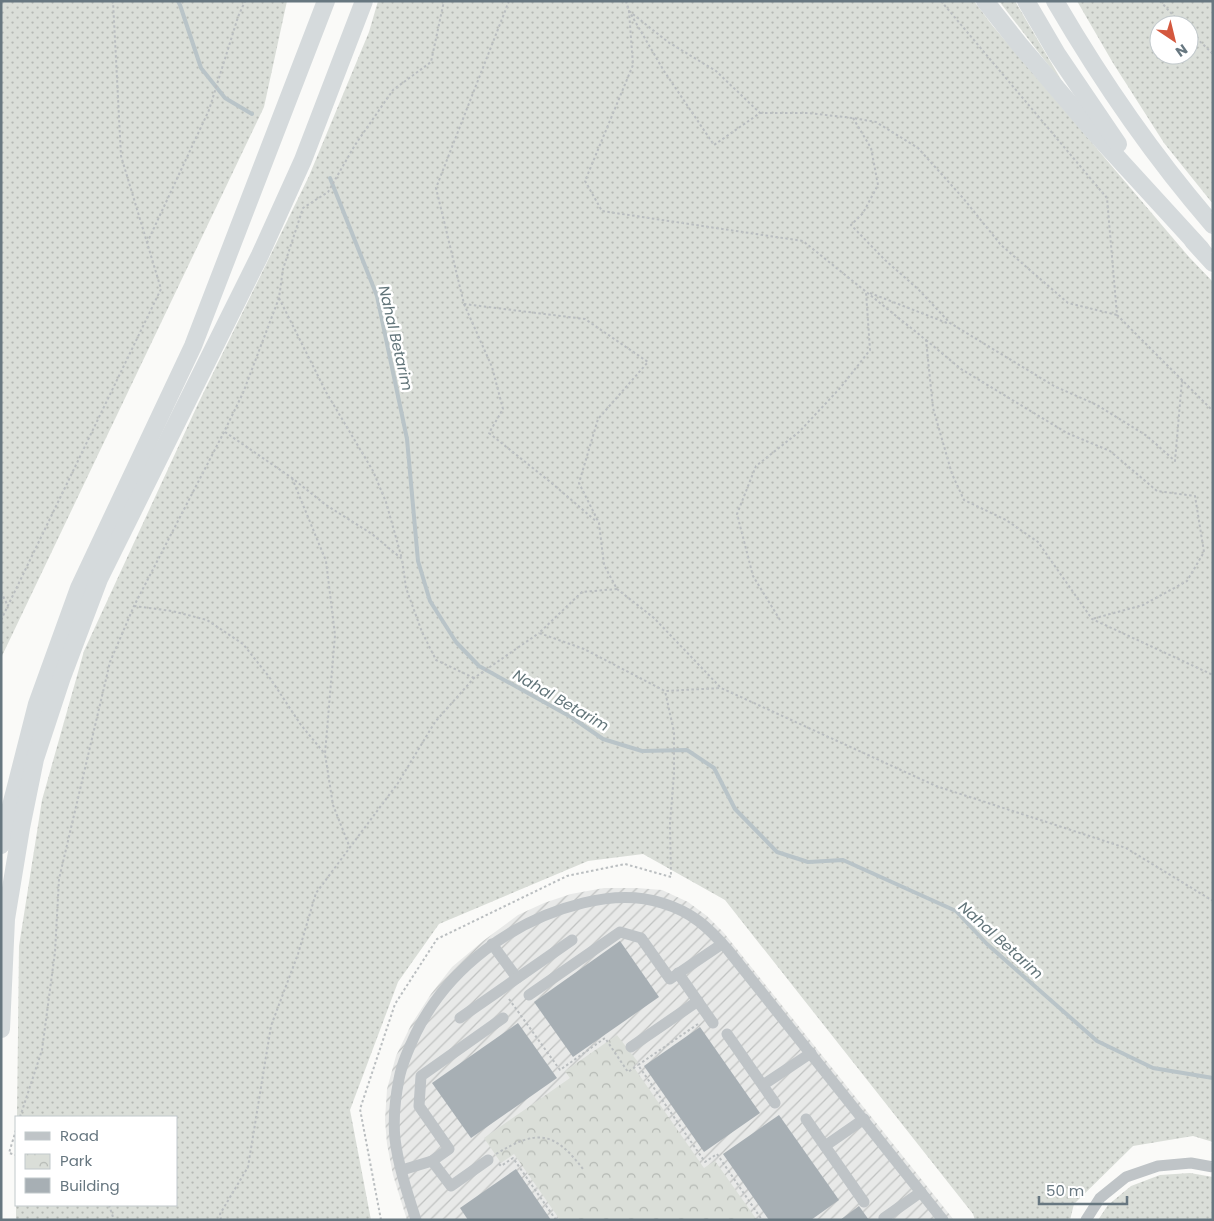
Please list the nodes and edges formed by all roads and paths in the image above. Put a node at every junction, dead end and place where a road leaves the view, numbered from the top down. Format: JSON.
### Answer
{"nodes":[{"id":1,"x":113,"y":1,"type":"edge"},
{"id":2,"x":245,"y":1,"type":"edge"},
{"id":3,"x":326,"y":1,"type":"edge"},
{"id":4,"x":364,"y":1,"type":"edge"},
{"id":5,"x":444,"y":1,"type":"edge"},
{"id":6,"x":509,"y":1,"type":"edge"},
{"id":7,"x":626,"y":1,"type":"edge"},
{"id":8,"x":941,"y":1,"type":"edge"},
{"id":9,"x":985,"y":1,"type":"edge"},
{"id":10,"x":1026,"y":1,"type":"edge"},
{"id":11,"x":1055,"y":1,"type":"edge"},
{"id":12,"x":1160,"y":1,"type":"edge"},
{"id":13,"x":629,"y":11,"type":"junction"},
{"id":14,"x":1173,"y":15,"type":"edge"},
{"id":15,"x":1199,"y":41,"type":"edge"},
{"id":16,"x":1213,"y":54,"type":"edge"},
{"id":17,"x":760,"y":113,"type":"junction"},
{"id":18,"x":853,"y":118,"type":"junction"},
{"id":19,"x":1213,"y":225,"type":"edge"},
{"id":20,"x":147,"y":243,"type":"junction"},
{"id":21,"x":1201,"y":249,"type":"junction"},
{"id":22,"x":1213,"y":263,"type":"edge"},
{"id":23,"x":866,"y":292,"type":"junction"},
{"id":24,"x":280,"y":298,"type":"junction"},
{"id":25,"x":464,"y":304,"type":"junction"},
{"id":26,"x":1117,"y":315,"type":"junction"},
{"id":27,"x":950,"y":324,"type":"junction"},
{"id":28,"x":926,"y":340,"type":"junction"},
{"id":29,"x":1182,"y":380,"type":"junction"},
{"id":30,"x":1213,"y":411,"type":"edge"},
{"id":31,"x":224,"y":432,"type":"junction"},
{"id":32,"x":292,"y":478,"type":"junction"},
{"id":33,"x":599,"y":524,"type":"junction"},
{"id":34,"x":402,"y":559,"type":"junction"},
{"id":35,"x":616,"y":590,"type":"junction"},
{"id":36,"x":1,"y":592,"type":"edge"},
{"id":37,"x":8,"y":606,"type":"junction"},
{"id":38,"x":134,"y":606,"type":"junction"},
{"id":39,"x":1092,"y":619,"type":"junction"},
{"id":40,"x":1,"y":620,"type":"edge"},
{"id":41,"x":780,"y":620,"type":"dead end"},
{"id":42,"x":539,"y":633,"type":"junction"},
{"id":43,"x":1213,"y":675,"type":"edge"},
{"id":44,"x":474,"y":678,"type":"junction"},
{"id":45,"x":721,"y":688,"type":"junction"},
{"id":46,"x":325,"y":754,"type":"junction"},
{"id":47,"x":1,"y":845,"type":"edge"},
{"id":48,"x":350,"y":848,"type":"junction"},
{"id":49,"x":1213,"y":901,"type":"edge"},
{"id":50,"x":572,"y":940,"type":"dead end"},
{"id":51,"x":492,"y":944,"type":"junction"},
{"id":52,"x":722,"y":944,"type":"junction"},
{"id":53,"x":678,"y":973,"type":"junction"},
{"id":54,"x":517,"y":978,"type":"junction"},
{"id":55,"x":502,"y":988,"type":"junction"},
{"id":56,"x":529,"y":995,"type":"dead end"},
{"id":57,"x":698,"y":1000,"type":"junction"},
{"id":58,"x":460,"y":1018,"type":"dead end"},
{"id":59,"x":503,"y":1018,"type":"dead end"},
{"id":60,"x":711,"y":1020,"type":"joint"},
{"id":61,"x":1,"y":1029,"type":"edge"},
{"id":62,"x":727,"y":1034,"type":"dead end"},
{"id":63,"x":631,"y":1047,"type":"dead end"},
{"id":64,"x":810,"y":1053,"type":"junction"},
{"id":65,"x":638,"y":1066,"type":"junction"},
{"id":66,"x":763,"y":1085,"type":"junction"},
{"id":67,"x":775,"y":1103,"type":"dead end"},
{"id":68,"x":20,"y":1116,"type":"edge"},
{"id":69,"x":806,"y":1119,"type":"dead end"},
{"id":70,"x":864,"y":1119,"type":"junction"},
{"id":71,"x":15,"y":1133,"type":"edge"},
{"id":72,"x":825,"y":1146,"type":"junction"},
{"id":73,"x":15,"y":1155,"type":"edge"},
{"id":74,"x":491,"y":1158,"type":"junction"},
{"id":75,"x":432,"y":1161,"type":"junction"},
{"id":76,"x":1213,"y":1167,"type":"edge"},
{"id":77,"x":583,"y":1169,"type":"dead end"},
{"id":78,"x":402,"y":1170,"type":"junction"},
{"id":79,"x":922,"y":1192,"type":"junction"},
{"id":80,"x":864,"y":1202,"type":"dead end"},
{"id":81,"x":109,"y":1206,"type":"edge"},
{"id":82,"x":114,"y":1220,"type":"edge"},
{"id":83,"x":221,"y":1220,"type":"edge"},
{"id":84,"x":416,"y":1220,"type":"edge"},
{"id":85,"x":556,"y":1220,"type":"edge"},
{"id":86,"x":762,"y":1220,"type":"edge"},
{"id":87,"x":885,"y":1220,"type":"edge"},
{"id":88,"x":943,"y":1220,"type":"edge"},
{"id":89,"x":1086,"y":1220,"type":"edge"}],
"edges":[{"from":1,"to":20,"type":"path"},
{"from":2,"to":20,"type":"path"},
{"from":3,"to":47,"type":"highway"},
{"from":4,"to":61,"type":"highway"},
{"from":5,"to":24,"type":"path"},
{"from":6,"to":25,"type":"path"},
{"from":7,"to":13,"type":"path"},
{"from":8,"to":26,"type":"path"},
{"from":9,"to":21,"type":"highway"},
{"from":10,"to":21,"type":"highway"},
{"from":11,"to":19,"type":"highway"},
{"from":12,"to":14,"type":"path"},
{"from":13,"to":17,"type":"path"},
{"from":13,"to":17,"type":"path"},
{"from":13,"to":23,"type":"path"},
{"from":15,"to":16,"type":"path"},
{"from":17,"to":18,"type":"path"},
{"from":18,"to":26,"type":"path"},
{"from":18,"to":27,"type":"path"},
{"from":20,"to":37,"type":"path"},
{"from":21,"to":22,"type":"highway"},
{"from":23,"to":27,"type":"path"},
{"from":23,"to":28,"type":"path"},
{"from":23,"to":41,"type":"path"},
{"from":24,"to":31,"type":"path"},
{"from":24,"to":34,"type":"path"},
{"from":25,"to":33,"type":"path"},
{"from":25,"to":33,"type":"path"},
{"from":26,"to":29,"type":"path"},
{"from":27,"to":29,"type":"path"},
{"from":28,"to":39,"type":"path"},
{"from":28,"to":39,"type":"path"},
{"from":29,"to":30,"type":"path"},
{"from":31,"to":32,"type":"path"},
{"from":31,"to":38,"type":"path"},
{"from":32,"to":34,"type":"path"},
{"from":32,"to":46,"type":"path"},
{"from":33,"to":35,"type":"path"},
{"from":34,"to":44,"type":"path"},
{"from":35,"to":42,"type":"path"},
{"from":35,"to":45,"type":"path"},
{"from":36,"to":37,"type":"path"},
{"from":37,"to":40,"type":"path"},
{"from":38,"to":46,"type":"path"},
{"from":38,"to":68,"type":"path"},
{"from":39,"to":43,"type":"path"},
{"from":42,"to":44,"type":"path"},
{"from":42,"to":45,"type":"path"},
{"from":44,"to":48,"type":"path"},
{"from":45,"to":49,"type":"path"},
{"from":46,"to":48,"type":"path"},
{"from":48,"to":83,"type":"path"},
{"from":50,"to":54,"type":"street"},
{"from":51,"to":52,"type":"street"},
{"from":51,"to":54,"type":"street"},
{"from":51,"to":78,"type":"street"},
{"from":52,"to":53,"type":"street"},
{"from":52,"to":64,"type":"street"},
{"from":53,"to":56,"type":"street"},
{"from":53,"to":57,"type":"street"},
{"from":54,"to":55,"type":"street"},
{"from":55,"to":58,"type":"street"},
{"from":55,"to":65,"type":"path"},
{"from":57,"to":60,"type":"street"},
{"from":57,"to":63,"type":"street"},
{"from":59,"to":75,"type":"street"},
{"from":60,"to":65,"type":"path"},
{"from":62,"to":66,"type":"street"},
{"from":64,"to":66,"type":"street"},
{"from":64,"to":70,"type":"street"},
{"from":65,"to":86,"type":"path"},
{"from":66,"to":67,"type":"street"},
{"from":69,"to":72,"type":"street"},
{"from":70,"to":72,"type":"street"},
{"from":70,"to":79,"type":"street"},
{"from":71,"to":73,"type":"path"},
{"from":72,"to":80,"type":"street"},
{"from":74,"to":75,"type":"street"},
{"from":74,"to":77,"type":"path"},
{"from":74,"to":85,"type":"path"},
{"from":75,"to":78,"type":"street"},
{"from":76,"to":89,"type":"street"},
{"from":78,"to":84,"type":"street"},
{"from":79,"to":87,"type":"street"},
{"from":79,"to":88,"type":"street"},
{"from":81,"to":82,"type":"path"}]}
